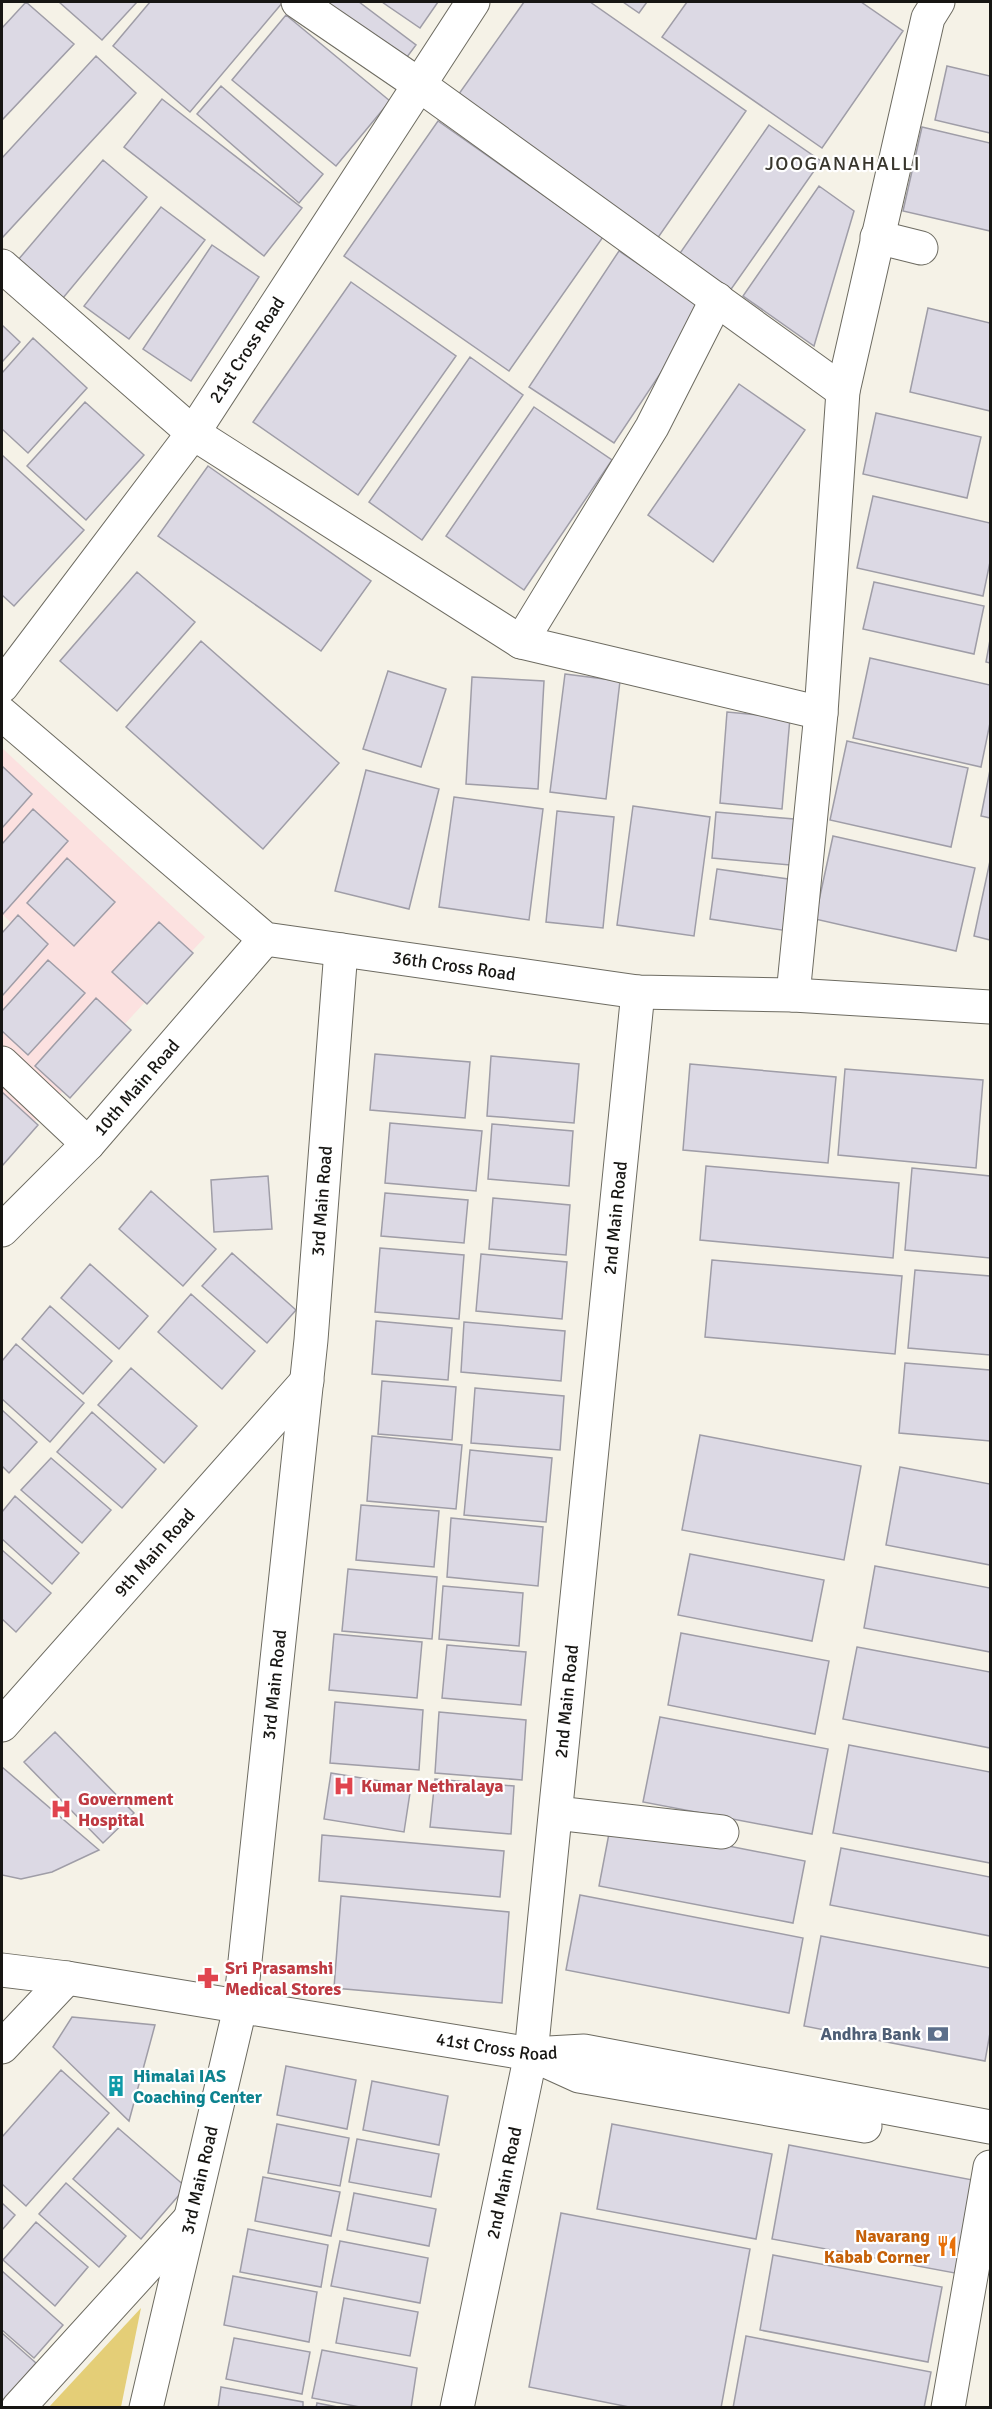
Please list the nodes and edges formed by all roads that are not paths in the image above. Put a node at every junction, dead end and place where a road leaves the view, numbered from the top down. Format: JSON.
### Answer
{"nodes":[{"id":1,"x":298,"y":2,"type":"edge"},
{"id":2,"x":473,"y":2,"type":"edge"},
{"id":3,"x":924,"y":7,"type":"edge"},
{"id":4,"x":418,"y":84,"type":"junction"},
{"id":5,"x":877,"y":237,"type":"junction"},
{"id":6,"x":921,"y":248,"type":"dead end"},
{"id":7,"x":2,"y":266,"type":"edge"},
{"id":8,"x":717,"y":299,"type":"junction"},
{"id":9,"x":843,"y":391,"type":"junction"},
{"id":10,"x":193,"y":433,"type":"junction"},
{"id":11,"x":521,"y":642,"type":"junction"},
{"id":12,"x":2,"y":686,"type":"edge"},
{"id":13,"x":820,"y":713,"type":"junction"},
{"id":14,"x":2,"y":714,"type":"edge"},
{"id":15,"x":265,"y":939,"type":"junction"},
{"id":16,"x":341,"y":950,"type":"junction"},
{"id":17,"x":638,"y":992,"type":"junction"},
{"id":18,"x":793,"y":995,"type":"junction"},
{"id":19,"x":990,"y":1007,"type":"edge"},
{"id":20,"x":2,"y":1063,"type":"edge"},
{"id":21,"x":88,"y":1144,"type":"junction"},
{"id":22,"x":2,"y":1230,"type":"edge"},
{"id":23,"x":307,"y":1381,"type":"junction"},
{"id":24,"x":2,"y":1725,"type":"edge"},
{"id":25,"x":556,"y":1813,"type":"junction"},
{"id":26,"x":722,"y":1832,"type":"dead end"},
{"id":27,"x":2,"y":1970,"type":"edge"},
{"id":28,"x":67,"y":1978,"type":"junction"},
{"id":29,"x":240,"y":2008,"type":"junction"},
{"id":30,"x":2,"y":2048,"type":"edge"},
{"id":31,"x":531,"y":2054,"type":"junction"},
{"id":32,"x":990,"y":2127,"type":"edge"},
{"id":33,"x":990,"y":2148,"type":"edge"},
{"id":34,"x":990,"y":2167,"type":"edge"},
{"id":35,"x":189,"y":2220,"type":"junction"},
{"id":36,"x":18,"y":2408,"type":"edge"},
{"id":37,"x":146,"y":2408,"type":"edge"},
{"id":38,"x":457,"y":2408,"type":"edge"},
{"id":39,"x":948,"y":2408,"type":"edge"}],
"edges":[{"from":1,"to":4,"type":"street"},
{"from":2,"to":4,"type":"street","name":"21st Cross Road"},
{"from":3,"to":5,"type":"street"},
{"from":4,"to":8,"type":"street"},
{"from":4,"to":10,"type":"street","name":"21st Cross Road"},
{"from":5,"to":6,"type":"street"},
{"from":5,"to":9,"type":"street"},
{"from":7,"to":10,"type":"street"},
{"from":8,"to":9,"type":"street"},
{"from":8,"to":11,"type":"street"},
{"from":9,"to":13,"type":"street"},
{"from":10,"to":11,"type":"street"},
{"from":10,"to":12,"type":"street","name":"21st Cross Road"},
{"from":11,"to":13,"type":"street"},
{"from":13,"to":18,"type":"street"},
{"from":14,"to":15,"type":"street"},
{"from":15,"to":16,"type":"street","name":"36th Cross Road"},
{"from":15,"to":21,"type":"street","name":"10th Main Road"},
{"from":16,"to":17,"type":"street","name":"36th Cross Road"},
{"from":16,"to":23,"type":"street","name":"3rd Main Road"},
{"from":17,"to":18,"type":"street","name":"36th Cross Road"},
{"from":17,"to":25,"type":"street","name":"2nd Main Road"},
{"from":18,"to":19,"type":"street","name":"36th Cross Road"},
{"from":20,"to":21,"type":"street"},
{"from":21,"to":22,"type":"street","name":"10th Main Road"},
{"from":23,"to":24,"type":"street","name":"9th Main Road"},
{"from":23,"to":29,"type":"street","name":"3rd Main Road"},
{"from":25,"to":26,"type":"street"},
{"from":25,"to":31,"type":"street","name":"2nd Main Road"},
{"from":27,"to":28,"type":"street","name":"41st Cross Road"},
{"from":28,"to":29,"type":"street","name":"41st Cross Road"},
{"from":28,"to":30,"type":"street"},
{"from":29,"to":31,"type":"street","name":"41st Cross Road"},
{"from":29,"to":35,"type":"street","name":"3rd Main Road"},
{"from":31,"to":32,"type":"street","name":"41st Cross Road"},
{"from":31,"to":33,"type":"street"},
{"from":31,"to":38,"type":"street","name":"2nd Main Road"},
{"from":34,"to":39,"type":"street"},
{"from":35,"to":36,"type":"street"},
{"from":35,"to":37,"type":"street","name":"3rd Main Road"}]}
